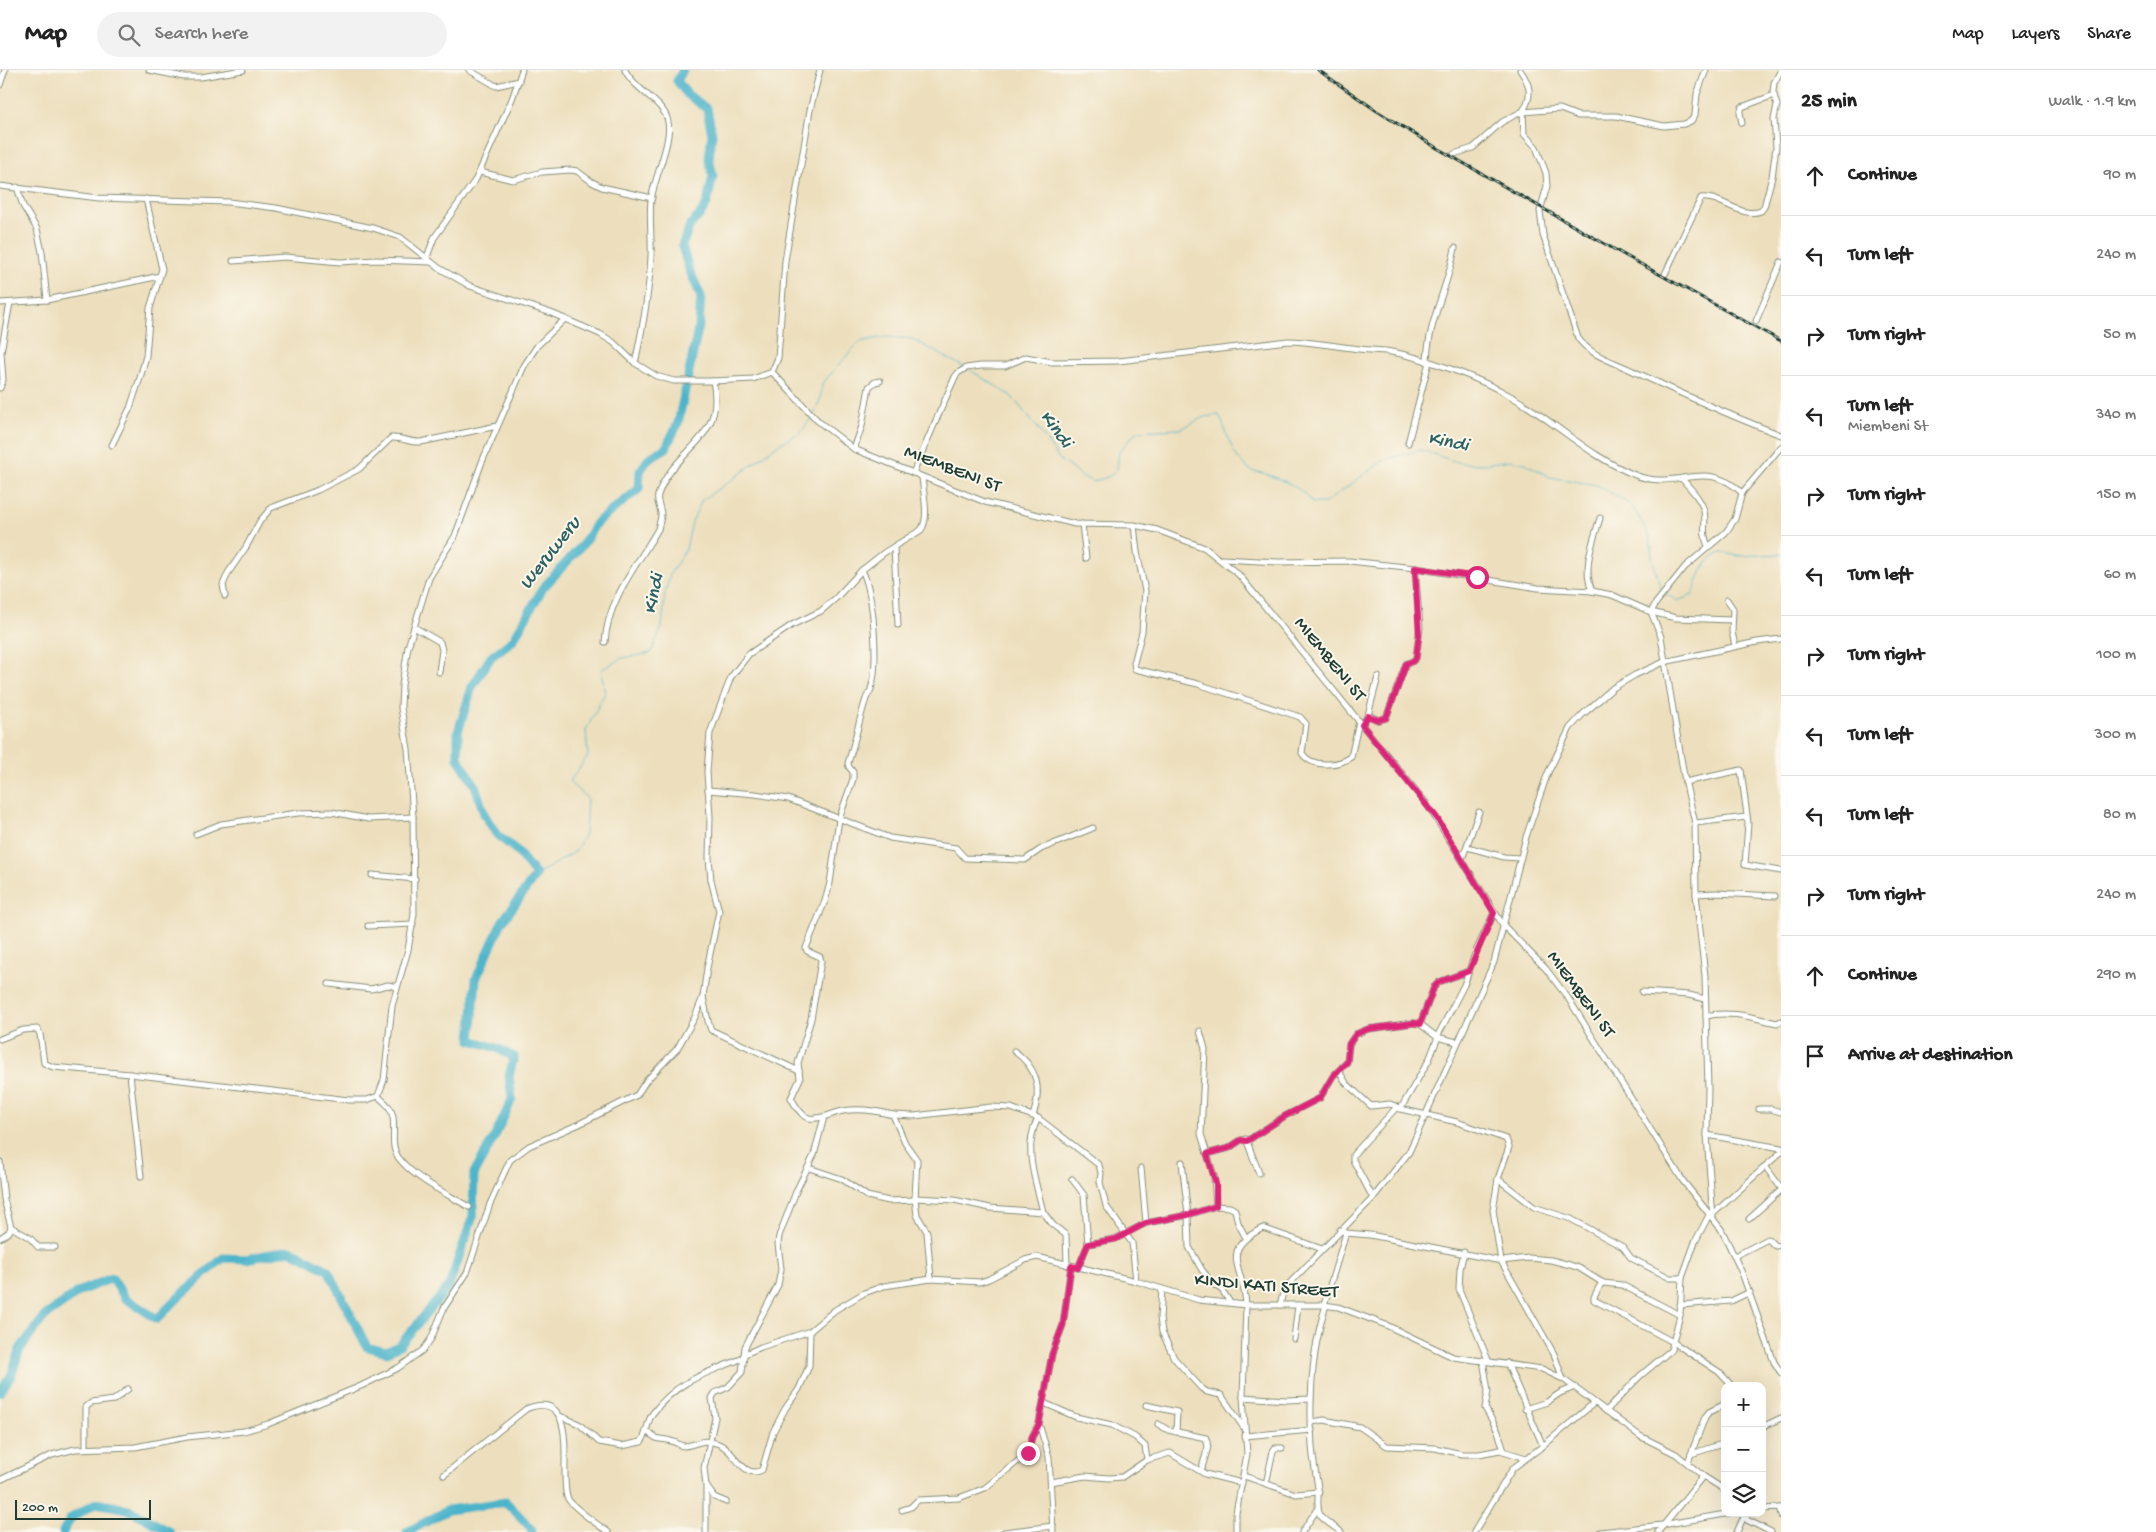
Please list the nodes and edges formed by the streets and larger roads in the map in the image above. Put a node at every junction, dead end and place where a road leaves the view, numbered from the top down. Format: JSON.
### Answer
{"nodes":[{"id":1,"x":5,"y":70,"type":"edge"},
{"id":2,"x":149,"y":70,"type":"edge"},
{"id":3,"x":243,"y":70,"type":"edge"},
{"id":4,"x":468,"y":70,"type":"edge"},
{"id":5,"x":522,"y":70,"type":"edge"},
{"id":6,"x":625,"y":70,"type":"edge"},
{"id":7,"x":820,"y":70,"type":"edge"},
{"id":8,"x":1520,"y":70,"type":"edge"},
{"id":9,"x":1706,"y":70,"type":"edge"},
{"id":10,"x":1781,"y":70,"type":"edge"},
{"id":11,"x":519,"y":81,"type":"junction"},
{"id":12,"x":0,"y":85,"type":"edge"},
{"id":13,"x":1774,"y":95,"type":"junction"},
{"id":14,"x":1523,"y":111,"type":"junction"},
{"id":15,"x":1742,"y":123,"type":"dead end"},
{"id":16,"x":1454,"y":154,"type":"dead end"},
{"id":17,"x":480,"y":172,"type":"junction"},
{"id":18,"x":0,"y":186,"type":"edge"},
{"id":19,"x":17,"y":187,"type":"junction"},
{"id":20,"x":652,"y":198,"type":"junction"},
{"id":21,"x":146,"y":199,"type":"junction"},
{"id":22,"x":1455,"y":248,"type":"dead end"},
{"id":23,"x":429,"y":260,"type":"junction"},
{"id":24,"x":233,"y":261,"type":"dead end"},
{"id":25,"x":1781,"y":262,"type":"edge"},
{"id":26,"x":1665,"y":274,"type":"dead end"},
{"id":27,"x":160,"y":276,"type":"junction"},
{"id":28,"x":47,"y":300,"type":"junction"},
{"id":29,"x":0,"y":303,"type":"edge"},
{"id":30,"x":10,"y":303,"type":"junction"},
{"id":31,"x":565,"y":319,"type":"junction"},
{"id":32,"x":1756,"y":321,"type":"dead end"},
{"id":33,"x":1428,"y":362,"type":"junction"},
{"id":34,"x":634,"y":363,"type":"junction"},
{"id":35,"x":772,"y":372,"type":"junction"},
{"id":36,"x":713,"y":381,"type":"junction"},
{"id":37,"x":880,"y":381,"type":"dead end"},
{"id":38,"x":0,"y":388,"type":"edge"},
{"id":39,"x":497,"y":426,"type":"junction"},
{"id":40,"x":1781,"y":435,"type":"edge"},
{"id":41,"x":1408,"y":443,"type":"dead end"},
{"id":42,"x":112,"y":445,"type":"dead end"},
{"id":43,"x":1781,"y":447,"type":"edge"},
{"id":44,"x":854,"y":449,"type":"junction"},
{"id":45,"x":913,"y":473,"type":"junction"},
{"id":46,"x":922,"y":477,"type":"junction"},
{"id":47,"x":1682,"y":479,"type":"junction"},
{"id":48,"x":1742,"y":493,"type":"junction"},
{"id":49,"x":1600,"y":518,"type":"dead end"},
{"id":50,"x":1082,"y":524,"type":"junction"},
{"id":51,"x":1134,"y":525,"type":"junction"},
{"id":52,"x":1708,"y":546,"type":"junction"},
{"id":53,"x":894,"y":547,"type":"junction"},
{"id":54,"x":1086,"y":558,"type":"dead end"},
{"id":55,"x":1222,"y":559,"type":"junction"},
{"id":56,"x":1415,"y":568,"type":"junction"},
{"id":57,"x":862,"y":570,"type":"junction"},
{"id":58,"x":1592,"y":591,"type":"junction"},
{"id":59,"x":225,"y":596,"type":"dead end"},
{"id":60,"x":1727,"y":600,"type":"dead end"},
{"id":61,"x":1651,"y":612,"type":"junction"},
{"id":62,"x":1732,"y":620,"type":"junction"},
{"id":63,"x":898,"y":625,"type":"dead end"},
{"id":64,"x":414,"y":627,"type":"junction"},
{"id":65,"x":1781,"y":639,"type":"edge"},
{"id":66,"x":605,"y":642,"type":"dead end"},
{"id":67,"x":1735,"y":646,"type":"junction"},
{"id":68,"x":1664,"y":662,"type":"junction"},
{"id":69,"x":439,"y":672,"type":"dead end"},
{"id":70,"x":1378,"y":677,"type":"dead end"},
{"id":71,"x":1368,"y":716,"type":"junction"},
{"id":72,"x":1361,"y":723,"type":"junction"},
{"id":73,"x":1685,"y":782,"type":"junction"},
{"id":74,"x":708,"y":790,"type":"junction"},
{"id":75,"x":1480,"y":812,"type":"dead end"},
{"id":76,"x":413,"y":817,"type":"junction"},
{"id":77,"x":1747,"y":817,"type":"junction"},
{"id":78,"x":839,"y":819,"type":"junction"},
{"id":79,"x":1695,"y":823,"type":"junction"},
{"id":80,"x":1093,"y":828,"type":"dead end"},
{"id":81,"x":196,"y":834,"type":"dead end"},
{"id":82,"x":1468,"y":847,"type":"junction"},
{"id":83,"x":1520,"y":858,"type":"junction"},
{"id":84,"x":1462,"y":859,"type":"junction"},
{"id":85,"x":1781,"y":870,"type":"edge"},
{"id":86,"x":372,"y":875,"type":"dead end"},
{"id":87,"x":415,"y":878,"type":"junction"},
{"id":88,"x":1696,"y":894,"type":"junction"},
{"id":89,"x":1775,"y":896,"type":"dead end"},
{"id":90,"x":1494,"y":913,"type":"junction"},
{"id":91,"x":413,"y":924,"type":"junction"},
{"id":92,"x":1503,"y":925,"type":"junction"},
{"id":93,"x":368,"y":926,"type":"dead end"},
{"id":94,"x":1469,"y":971,"type":"junction"},
{"id":95,"x":328,"y":984,"type":"dead end"},
{"id":96,"x":397,"y":987,"type":"junction"},
{"id":97,"x":1642,"y":992,"type":"dead end"},
{"id":98,"x":703,"y":997,"type":"junction"},
{"id":99,"x":1705,"y":999,"type":"junction"},
{"id":100,"x":1706,"y":1016,"type":"junction"},
{"id":101,"x":1781,"y":1021,"type":"edge"},
{"id":102,"x":1420,"y":1024,"type":"junction"},
{"id":103,"x":1200,"y":1031,"type":"dead end"},
{"id":104,"x":1437,"y":1037,"type":"junction"},
{"id":105,"x":0,"y":1039,"type":"edge"},
{"id":106,"x":1457,"y":1042,"type":"junction"},
{"id":107,"x":1014,"y":1052,"type":"dead end"},
{"id":108,"x":799,"y":1071,"type":"junction"},
{"id":109,"x":1339,"y":1071,"type":"junction"},
{"id":110,"x":130,"y":1074,"type":"junction"},
{"id":111,"x":378,"y":1096,"type":"junction"},
{"id":112,"x":1399,"y":1108,"type":"junction"},
{"id":113,"x":1759,"y":1109,"type":"dead end"},
{"id":114,"x":1781,"y":1112,"type":"edge"},
{"id":115,"x":893,"y":1115,"type":"junction"},
{"id":116,"x":1427,"y":1116,"type":"junction"},
{"id":117,"x":1036,"y":1117,"type":"junction"},
{"id":118,"x":824,"y":1118,"type":"junction"},
{"id":119,"x":1707,"y":1135,"type":"junction"},
{"id":120,"x":1247,"y":1141,"type":"junction"},
{"id":121,"x":1781,"y":1150,"type":"edge"},
{"id":122,"x":1207,"y":1154,"type":"junction"},
{"id":123,"x":0,"y":1162,"type":"edge"},
{"id":124,"x":1182,"y":1162,"type":"dead end"},
{"id":125,"x":1765,"y":1166,"type":"junction"},
{"id":126,"x":809,"y":1168,"type":"junction"},
{"id":127,"x":1141,"y":1168,"type":"dead end"},
{"id":128,"x":1259,"y":1173,"type":"dead end"},
{"id":129,"x":141,"y":1176,"type":"dead end"},
{"id":130,"x":1498,"y":1178,"type":"junction"},
{"id":131,"x":1072,"y":1179,"type":"dead end"},
{"id":132,"x":1781,"y":1189,"type":"edge"},
{"id":133,"x":1373,"y":1198,"type":"junction"},
{"id":134,"x":915,"y":1199,"type":"junction"},
{"id":135,"x":468,"y":1206,"type":"dead end"},
{"id":136,"x":1216,"y":1206,"type":"junction"},
{"id":137,"x":1043,"y":1212,"type":"junction"},
{"id":138,"x":1188,"y":1215,"type":"junction"},
{"id":139,"x":1711,"y":1216,"type":"junction"},
{"id":140,"x":1749,"y":1219,"type":"dead end"},
{"id":141,"x":1146,"y":1223,"type":"junction"},
{"id":142,"x":11,"y":1228,"type":"junction"},
{"id":143,"x":1340,"y":1230,"type":"junction"},
{"id":144,"x":1126,"y":1233,"type":"junction"},
{"id":145,"x":1346,"y":1233,"type":"junction"},
{"id":146,"x":0,"y":1238,"type":"edge"},
{"id":147,"x":1246,"y":1238,"type":"junction"},
{"id":148,"x":1088,"y":1244,"type":"junction"},
{"id":149,"x":1781,"y":1245,"type":"edge"},
{"id":150,"x":55,"y":1248,"type":"dead end"},
{"id":151,"x":1322,"y":1249,"type":"junction"},
{"id":152,"x":1464,"y":1252,"type":"junction"},
{"id":153,"x":1735,"y":1256,"type":"junction"},
{"id":154,"x":1501,"y":1261,"type":"junction"},
{"id":155,"x":1069,"y":1266,"type":"junction"},
{"id":156,"x":1078,"y":1268,"type":"junction"},
{"id":157,"x":1682,"y":1278,"type":"junction"},
{"id":158,"x":931,"y":1279,"type":"junction"},
{"id":159,"x":1136,"y":1281,"type":"junction"},
{"id":160,"x":1602,"y":1282,"type":"junction"},
{"id":161,"x":1162,"y":1289,"type":"junction"},
{"id":162,"x":1750,"y":1292,"type":"junction"},
{"id":163,"x":1229,"y":1301,"type":"junction"},
{"id":164,"x":1680,"y":1304,"type":"junction"},
{"id":165,"x":1246,"y":1305,"type":"junction"},
{"id":166,"x":1280,"y":1305,"type":"junction"},
{"id":167,"x":1298,"y":1305,"type":"junction"},
{"id":168,"x":1325,"y":1305,"type":"junction"},
{"id":169,"x":1680,"y":1315,"type":"junction"},
{"id":170,"x":810,"y":1331,"type":"junction"},
{"id":171,"x":1294,"y":1339,"type":"dead end"},
{"id":172,"x":1672,"y":1342,"type":"junction"},
{"id":173,"x":744,"y":1354,"type":"junction"},
{"id":174,"x":1486,"y":1360,"type":"junction"},
{"id":175,"x":1507,"y":1363,"type":"junction"},
{"id":176,"x":1780,"y":1371,"type":"edge"},
{"id":177,"x":1563,"y":1379,"type":"junction"},
{"id":178,"x":1728,"y":1382,"type":"edge"},
{"id":179,"x":1575,"y":1387,"type":"junction"},
{"id":180,"x":128,"y":1389,"type":"dead end"},
{"id":181,"x":1243,"y":1397,"type":"junction"},
{"id":182,"x":1311,"y":1399,"type":"junction"},
{"id":183,"x":1594,"y":1403,"type":"junction"},
{"id":184,"x":1044,"y":1404,"type":"junction"},
{"id":185,"x":1146,"y":1405,"type":"dead end"},
{"id":186,"x":1721,"y":1406,"type":"edge"},
{"id":187,"x":1525,"y":1409,"type":"junction"},
{"id":188,"x":1606,"y":1411,"type":"junction"},
{"id":189,"x":560,"y":1416,"type":"junction"},
{"id":190,"x":1781,"y":1418,"type":"edge"},
{"id":191,"x":1312,"y":1422,"type":"junction"},
{"id":192,"x":1039,"y":1424,"type":"junction"},
{"id":193,"x":1158,"y":1424,"type":"dead end"},
{"id":194,"x":1766,"y":1425,"type":"edge"},
{"id":195,"x":1244,"y":1428,"type":"junction"},
{"id":196,"x":646,"y":1430,"type":"junction"},
{"id":197,"x":1312,"y":1430,"type":"junction"},
{"id":198,"x":1176,"y":1432,"type":"junction"},
{"id":199,"x":1245,"y":1436,"type":"junction"},
{"id":200,"x":711,"y":1441,"type":"junction"},
{"id":201,"x":1721,"y":1444,"type":"edge"},
{"id":202,"x":1543,"y":1446,"type":"junction"},
{"id":203,"x":86,"y":1448,"type":"junction"},
{"id":204,"x":1282,"y":1448,"type":"dead end"},
{"id":205,"x":1504,"y":1451,"type":"junction"},
{"id":206,"x":1691,"y":1454,"type":"junction"},
{"id":207,"x":1526,"y":1458,"type":"junction"},
{"id":208,"x":1147,"y":1460,"type":"junction"},
{"id":209,"x":1688,"y":1462,"type":"junction"},
{"id":210,"x":1201,"y":1471,"type":"junction"},
{"id":211,"x":444,"y":1475,"type":"dead end"},
{"id":212,"x":1244,"y":1476,"type":"junction"},
{"id":213,"x":1703,"y":1476,"type":"junction"},
{"id":214,"x":0,"y":1480,"type":"edge"},
{"id":215,"x":1051,"y":1482,"type":"junction"},
{"id":216,"x":1242,"y":1483,"type":"junction"},
{"id":217,"x":1266,"y":1484,"type":"junction"},
{"id":218,"x":706,"y":1486,"type":"junction"},
{"id":219,"x":1721,"y":1487,"type":"edge"},
{"id":220,"x":1319,"y":1492,"type":"junction"},
{"id":221,"x":726,"y":1502,"type":"dead end"},
{"id":222,"x":1318,"y":1508,"type":"junction"},
{"id":223,"x":1780,"y":1508,"type":"edge"},
{"id":224,"x":902,"y":1510,"type":"dead end"},
{"id":225,"x":1766,"y":1510,"type":"edge"},
{"id":226,"x":1721,"y":1515,"type":"edge"},
{"id":227,"x":1781,"y":1516,"type":"edge"},
{"id":228,"x":1743,"y":1517,"type":"edge"},
{"id":229,"x":1746,"y":1517,"type":"edge"},
{"id":230,"x":1662,"y":1525,"type":"junction"},
{"id":231,"x":1053,"y":1529,"type":"edge"},
{"id":232,"x":1337,"y":1531,"type":"edge"},
{"id":233,"x":608,"y":1532,"type":"edge"},
{"id":234,"x":706,"y":1532,"type":"edge"},
{"id":235,"x":1004,"y":1532,"type":"edge"},
{"id":236,"x":1236,"y":1532,"type":"edge"},
{"id":237,"x":1302,"y":1532,"type":"edge"},
{"id":238,"x":1474,"y":1532,"type":"edge"},
{"id":239,"x":1600,"y":1532,"type":"edge"},
{"id":240,"x":1658,"y":1532,"type":"edge"},
{"id":241,"x":1737,"y":1532,"type":"edge"},
{"id":242,"x":1771,"y":1532,"type":"edge"}],
"edges":[{"from":1,"to":12,"type":"street"},
{"from":2,"to":3,"type":"street"},
{"from":4,"to":11,"type":"street"},
{"from":5,"to":11,"type":"street"},
{"from":6,"to":20,"type":"street"},
{"from":7,"to":35,"type":"street"},
{"from":8,"to":14,"type":"street"},
{"from":9,"to":14,"type":"street"},
{"from":10,"to":13,"type":"street"},
{"from":11,"to":17,"type":"street"},
{"from":13,"to":15,"type":"street"},
{"from":13,"to":26,"type":"street"},
{"from":14,"to":16,"type":"street"},
{"from":14,"to":40,"type":"street"},
{"from":17,"to":20,"type":"street"},
{"from":17,"to":23,"type":"street"},
{"from":18,"to":19,"type":"street"},
{"from":19,"to":21,"type":"street"},
{"from":19,"to":28,"type":"street"},
{"from":20,"to":34,"type":"street"},
{"from":21,"to":23,"type":"street"},
{"from":21,"to":27,"type":"street"},
{"from":22,"to":33,"type":"street"},
{"from":23,"to":24,"type":"street"},
{"from":23,"to":31,"type":"street"},
{"from":25,"to":32,"type":"street"},
{"from":27,"to":28,"type":"street"},
{"from":27,"to":42,"type":"street"},
{"from":28,"to":30,"type":"street"},
{"from":29,"to":30,"type":"street"},
{"from":30,"to":38,"type":"street"},
{"from":31,"to":34,"type":"street"},
{"from":31,"to":39,"type":"street"},
{"from":33,"to":41,"type":"street"},
{"from":33,"to":45,"type":"street"},
{"from":33,"to":47,"type":"street"},
{"from":34,"to":36,"type":"street"},
{"from":35,"to":36,"type":"street"},
{"from":35,"to":44,"type":"street","name":"MIEMBENI ST"},
{"from":36,"to":66,"type":"street"},
{"from":37,"to":44,"type":"street"},
{"from":39,"to":59,"type":"street"},
{"from":39,"to":64,"type":"street"},
{"from":43,"to":48,"type":"street"},
{"from":44,"to":45,"type":"street","name":"MIEMBENI ST"},
{"from":45,"to":46,"type":"street","name":"MIEMBENI ST"},
{"from":46,"to":50,"type":"street","name":"MIEMBENI ST"},
{"from":46,"to":53,"type":"street"},
{"from":47,"to":48,"type":"street"},
{"from":47,"to":52,"type":"street"},
{"from":48,"to":52,"type":"street"},
{"from":49,"to":58,"type":"street"},
{"from":50,"to":51,"type":"street","name":"MIEMBENI ST"},
{"from":50,"to":54,"type":"street"},
{"from":51,"to":55,"type":"street","name":"MIEMBENI ST"},
{"from":51,"to":72,"type":"street"},
{"from":52,"to":61,"type":"street"},
{"from":53,"to":57,"type":"street"},
{"from":53,"to":63,"type":"street"},
{"from":55,"to":56,"type":"street"},
{"from":55,"to":72,"type":"street","name":"MIEMBENI ST"},
{"from":56,"to":58,"type":"street"},
{"from":56,"to":71,"type":"street"},
{"from":57,"to":74,"type":"street"},
{"from":57,"to":78,"type":"street"},
{"from":58,"to":61,"type":"street"},
{"from":60,"to":62,"type":"street"},
{"from":61,"to":62,"type":"street"},
{"from":61,"to":68,"type":"street"},
{"from":62,"to":67,"type":"street"},
{"from":64,"to":69,"type":"street"},
{"from":64,"to":76,"type":"street"},
{"from":65,"to":67,"type":"street"},
{"from":67,"to":68,"type":"street"},
{"from":68,"to":73,"type":"street"},
{"from":68,"to":83,"type":"street"},
{"from":70,"to":71,"type":"street"},
{"from":71,"to":72,"type":"street"},
{"from":72,"to":84,"type":"street","name":"MIEMBENI ST"},
{"from":73,"to":77,"type":"street"},
{"from":73,"to":79,"type":"street"},
{"from":74,"to":78,"type":"street"},
{"from":74,"to":98,"type":"street"},
{"from":75,"to":82,"type":"street"},
{"from":76,"to":81,"type":"street"},
{"from":76,"to":87,"type":"street"},
{"from":77,"to":79,"type":"street"},
{"from":77,"to":85,"type":"street"},
{"from":78,"to":80,"type":"street"},
{"from":78,"to":108,"type":"street"},
{"from":79,"to":88,"type":"street"},
{"from":82,"to":83,"type":"street"},
{"from":82,"to":84,"type":"street"},
{"from":83,"to":92,"type":"street"},
{"from":84,"to":90,"type":"street","name":"MIEMBENI ST"},
{"from":86,"to":87,"type":"street"},
{"from":87,"to":91,"type":"street"},
{"from":88,"to":89,"type":"street"},
{"from":88,"to":99,"type":"street"},
{"from":90,"to":92,"type":"street","name":"MIEMBENI ST"},
{"from":90,"to":94,"type":"street"},
{"from":91,"to":93,"type":"street"},
{"from":91,"to":96,"type":"street"},
{"from":92,"to":106,"type":"street"},
{"from":92,"to":139,"type":"street","name":"MIEMBENI ST"},
{"from":94,"to":102,"type":"street"},
{"from":94,"to":104,"type":"street"},
{"from":95,"to":96,"type":"street"},
{"from":96,"to":111,"type":"street"},
{"from":97,"to":99,"type":"street"},
{"from":98,"to":108,"type":"street"},
{"from":98,"to":203,"type":"street"},
{"from":99,"to":100,"type":"street"},
{"from":100,"to":101,"type":"street"},
{"from":100,"to":119,"type":"street"},
{"from":102,"to":104,"type":"street"},
{"from":102,"to":109,"type":"street"},
{"from":103,"to":122,"type":"street"},
{"from":104,"to":106,"type":"street"},
{"from":104,"to":112,"type":"street"},
{"from":105,"to":110,"type":"street"},
{"from":106,"to":116,"type":"street"},
{"from":107,"to":117,"type":"street"},
{"from":108,"to":118,"type":"street"},
{"from":109,"to":112,"type":"street"},
{"from":109,"to":120,"type":"street"},
{"from":110,"to":111,"type":"street"},
{"from":110,"to":129,"type":"street"},
{"from":111,"to":135,"type":"street"},
{"from":112,"to":116,"type":"street"},
{"from":112,"to":133,"type":"street"},
{"from":113,"to":114,"type":"street"},
{"from":115,"to":117,"type":"street"},
{"from":115,"to":118,"type":"street"},
{"from":115,"to":134,"type":"street"},
{"from":116,"to":130,"type":"street"},
{"from":116,"to":133,"type":"street"},
{"from":117,"to":137,"type":"street"},
{"from":117,"to":144,"type":"street"},
{"from":118,"to":126,"type":"street"},
{"from":119,"to":121,"type":"street"},
{"from":119,"to":139,"type":"street"},
{"from":120,"to":122,"type":"street"},
{"from":120,"to":128,"type":"street"},
{"from":121,"to":125,"type":"street"},
{"from":122,"to":136,"type":"street"},
{"from":123,"to":142,"type":"street"},
{"from":124,"to":138,"type":"street"},
{"from":125,"to":132,"type":"street"},
{"from":125,"to":139,"type":"street"},
{"from":126,"to":134,"type":"street"},
{"from":126,"to":173,"type":"street"},
{"from":127,"to":141,"type":"street"},
{"from":130,"to":154,"type":"street"},
{"from":130,"to":157,"type":"street"},
{"from":131,"to":148,"type":"street"},
{"from":132,"to":140,"type":"street"},
{"from":133,"to":143,"type":"street"},
{"from":134,"to":137,"type":"street"},
{"from":134,"to":158,"type":"street"},
{"from":136,"to":138,"type":"street"},
{"from":136,"to":147,"type":"street"},
{"from":137,"to":155,"type":"street"},
{"from":138,"to":141,"type":"street"},
{"from":138,"to":163,"type":"street"},
{"from":139,"to":153,"type":"street","name":"MIEMBENI ST"},
{"from":139,"to":157,"type":"street"},
{"from":141,"to":144,"type":"street"},
{"from":142,"to":146,"type":"street"},
{"from":142,"to":150,"type":"street"},
{"from":143,"to":145,"type":"street"},
{"from":143,"to":151,"type":"street"},
{"from":144,"to":148,"type":"street"},
{"from":144,"to":159,"type":"street"},
{"from":145,"to":152,"type":"street"},
{"from":145,"to":168,"type":"street"},
{"from":147,"to":151,"type":"street"},
{"from":147,"to":165,"type":"street"},
{"from":148,"to":156,"type":"street"},
{"from":149,"to":153,"type":"street"},
{"from":151,"to":166,"type":"street"},
{"from":152,"to":154,"type":"street"},
{"from":152,"to":174,"type":"street"},
{"from":153,"to":162,"type":"street","name":"MIEMBENI ST"},
{"from":154,"to":160,"type":"street"},
{"from":154,"to":177,"type":"street"},
{"from":155,"to":156,"type":"street","name":"KINDI KATI STREET"},
{"from":155,"to":158,"type":"street","name":"KINDI KATI STREET"},
{"from":155,"to":184,"type":"street"},
{"from":156,"to":159,"type":"street","name":"KINDI KATI STREET"},
{"from":157,"to":164,"type":"street"},
{"from":158,"to":170,"type":"street","name":"KINDI KATI STREET"},
{"from":159,"to":161,"type":"street","name":"KINDI KATI STREET"},
{"from":160,"to":169,"type":"street"},
{"from":160,"to":172,"type":"street"},
{"from":161,"to":163,"type":"street","name":"KINDI KATI STREET"},
{"from":161,"to":195,"type":"street"},
{"from":162,"to":164,"type":"street"},
{"from":162,"to":176,"type":"street","name":"MIEMBENI ST"},
{"from":163,"to":165,"type":"street","name":"KINDI KATI STREET"},
{"from":164,"to":169,"type":"street"},
{"from":165,"to":166,"type":"street","name":"KINDI KATI STREET"},
{"from":165,"to":181,"type":"street"},
{"from":166,"to":167,"type":"street","name":"KINDI KATI STREET"},
{"from":167,"to":168,"type":"street","name":"KINDI KATI STREET"},
{"from":167,"to":171,"type":"street"},
{"from":168,"to":174,"type":"street","name":"KINDI KATI STREET"},
{"from":168,"to":182,"type":"street"},
{"from":169,"to":172,"type":"street"},
{"from":170,"to":173,"type":"street"},
{"from":170,"to":200,"type":"street"},
{"from":172,"to":178,"type":"street"},
{"from":172,"to":188,"type":"street"},
{"from":173,"to":196,"type":"street"},
{"from":173,"to":200,"type":"street"},
{"from":174,"to":175,"type":"street","name":"KINDI KATI STREET"},
{"from":174,"to":205,"type":"street"},
{"from":175,"to":177,"type":"street","name":"KINDI KATI STREET"},
{"from":175,"to":187,"type":"street"},
{"from":177,"to":179,"type":"street","name":"KINDI KATI STREET"},
{"from":179,"to":183,"type":"street","name":"KINDI KATI STREET"},
{"from":179,"to":187,"type":"street"},
{"from":180,"to":203,"type":"street"},
{"from":181,"to":182,"type":"street"},
{"from":181,"to":195,"type":"street"},
{"from":182,"to":191,"type":"street"},
{"from":183,"to":188,"type":"street","name":"KINDI KATI STREET"},
{"from":183,"to":202,"type":"street"},
{"from":184,"to":192,"type":"street"},
{"from":184,"to":208,"type":"street"},
{"from":185,"to":198,"type":"street"},
{"from":186,"to":206,"type":"street"},
{"from":187,"to":202,"type":"street"},
{"from":188,"to":209,"type":"street","name":"KINDI KATI STREET"},
{"from":189,"to":196,"type":"street"},
{"from":189,"to":211,"type":"street"},
{"from":189,"to":233,"type":"street"},
{"from":190,"to":194,"type":"street"},
{"from":191,"to":197,"type":"street"},
{"from":191,"to":205,"type":"street"},
{"from":192,"to":215,"type":"street"},
{"from":192,"to":224,"type":"street"},
{"from":193,"to":198,"type":"street"},
{"from":195,"to":199,"type":"street"},
{"from":196,"to":200,"type":"street"},
{"from":197,"to":199,"type":"street"},
{"from":197,"to":220,"type":"street"},
{"from":198,"to":210,"type":"street"},
{"from":199,"to":212,"type":"street"},
{"from":200,"to":218,"type":"street"},
{"from":201,"to":206,"type":"street"},
{"from":202,"to":207,"type":"street"},
{"from":203,"to":214,"type":"street"},
{"from":204,"to":217,"type":"street"},
{"from":205,"to":207,"type":"street"},
{"from":206,"to":209,"type":"street"},
{"from":207,"to":238,"type":"street"},
{"from":208,"to":210,"type":"street"},
{"from":208,"to":215,"type":"street"},
{"from":209,"to":213,"type":"street","name":"KINDI KATI STREET"},
{"from":210,"to":216,"type":"street"},
{"from":212,"to":216,"type":"street"},
{"from":212,"to":217,"type":"street"},
{"from":213,"to":219,"type":"street","name":"KINDI KATI STREET"},
{"from":213,"to":230,"type":"street"},
{"from":215,"to":231,"type":"street"},
{"from":216,"to":236,"type":"street"},
{"from":217,"to":220,"type":"street"},
{"from":218,"to":221,"type":"street"},
{"from":218,"to":234,"type":"street"},
{"from":220,"to":222,"type":"street"},
{"from":222,"to":232,"type":"street"},
{"from":222,"to":237,"type":"street"},
{"from":223,"to":225,"type":"street"},
{"from":223,"to":227,"type":"street"},
{"from":226,"to":230,"type":"street"},
{"from":228,"to":241,"type":"street"},
{"from":229,"to":242,"type":"street"},
{"from":230,"to":239,"type":"street"},
{"from":230,"to":240,"type":"street"},
{"from":231,"to":235,"type":"street"}]}
